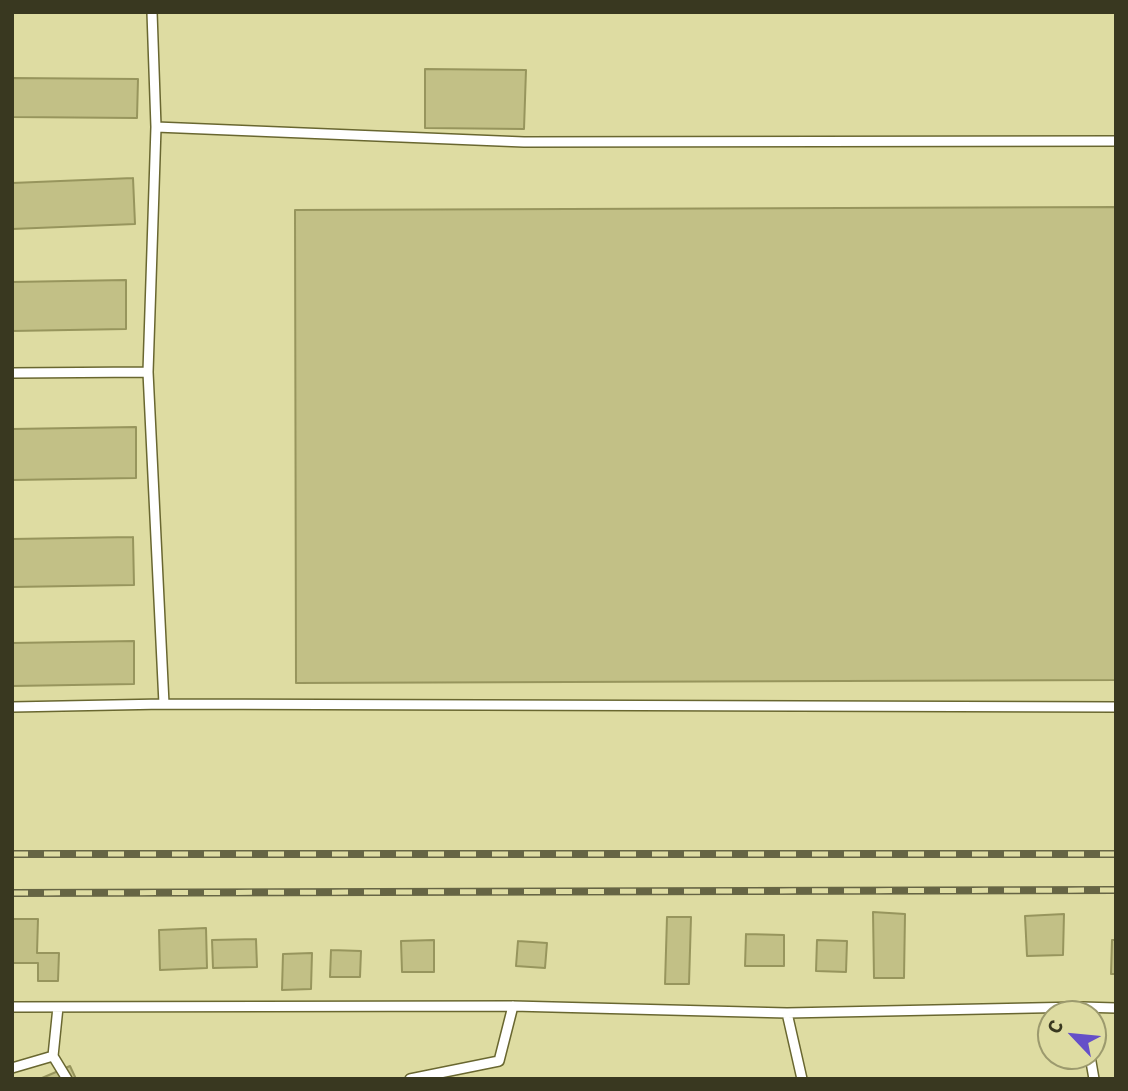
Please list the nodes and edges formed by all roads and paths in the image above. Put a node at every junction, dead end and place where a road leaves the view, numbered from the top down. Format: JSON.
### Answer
{"nodes":[{"id":1,"x":152,"y":12,"type":"edge"},
{"id":2,"x":156,"y":127,"type":"junction"},
{"id":3,"x":1116,"y":141,"type":"edge"},
{"id":4,"x":148,"y":372,"type":"junction"},
{"id":5,"x":12,"y":373,"type":"edge"},
{"id":6,"x":164,"y":704,"type":"junction"},
{"id":7,"x":12,"y":707,"type":"edge"},
{"id":8,"x":1116,"y":707,"type":"edge"},
{"id":9,"x":513,"y":1006,"type":"junction"},
{"id":10,"x":12,"y":1007,"type":"edge"},
{"id":11,"x":58,"y":1007,"type":"junction"},
{"id":12,"x":1037,"y":1010,"type":"edge"},
{"id":13,"x":787,"y":1013,"type":"junction"},
{"id":14,"x":53,"y":1056,"type":"junction"},
{"id":15,"x":12,"y":1068,"type":"edge"},
{"id":16,"x":66,"y":1079,"type":"edge"},
{"id":17,"x":410,"y":1079,"type":"edge"},
{"id":18,"x":802,"y":1079,"type":"edge"}],
"edges":[{"from":1,"to":2,"type":"lane"},
{"from":2,"to":3,"type":"lane"},
{"from":2,"to":4,"type":"lane"},
{"from":4,"to":5,"type":"lane"},
{"from":4,"to":6,"type":"lane"},
{"from":6,"to":7,"type":"lane"},
{"from":6,"to":8,"type":"lane"},
{"from":9,"to":11,"type":"lane"},
{"from":9,"to":13,"type":"lane"},
{"from":9,"to":17,"type":"lane"},
{"from":10,"to":11,"type":"lane"},
{"from":11,"to":14,"type":"lane"},
{"from":12,"to":13,"type":"lane"},
{"from":13,"to":18,"type":"lane"},
{"from":14,"to":15,"type":"lane"},
{"from":14,"to":16,"type":"lane"}]}
